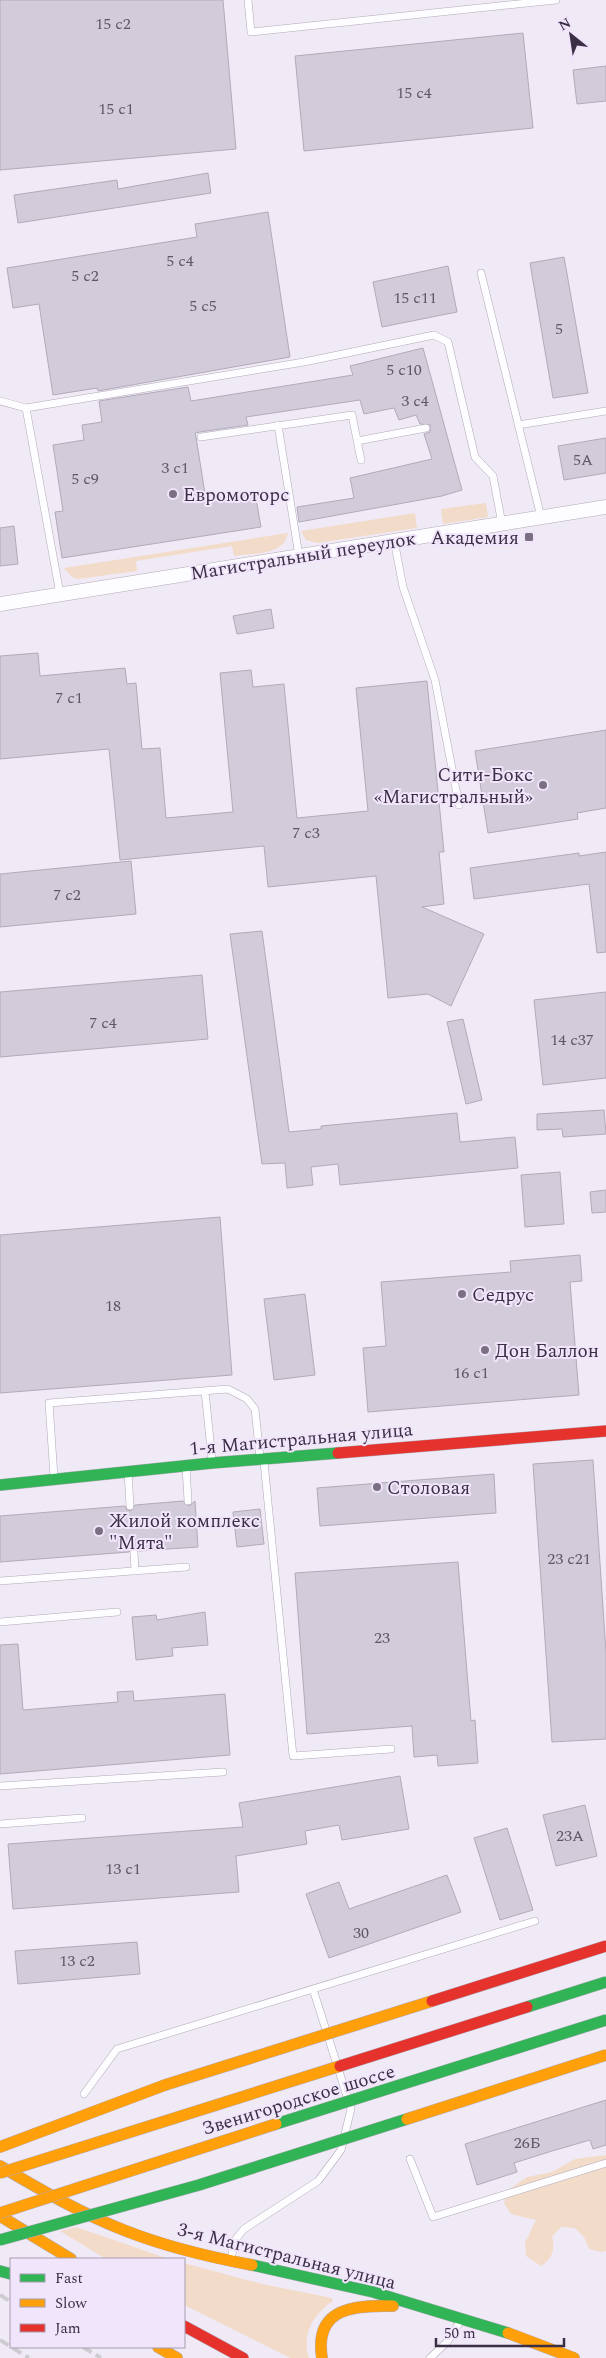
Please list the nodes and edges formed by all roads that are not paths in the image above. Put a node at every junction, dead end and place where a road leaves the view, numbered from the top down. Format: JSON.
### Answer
{"nodes":[{"id":1,"x":248,"y":0,"type":"edge"},
{"id":2,"x":556,"y":0,"type":"edge"},
{"id":3,"x":481,"y":272,"type":"dead end"},
{"id":4,"x":0,"y":401,"type":"edge"},
{"id":5,"x":26,"y":408,"type":"junction"},
{"id":6,"x":606,"y":411,"type":"edge"},
{"id":7,"x":278,"y":425,"type":"junction"},
{"id":8,"x":518,"y":425,"type":"junction"},
{"id":9,"x":426,"y":428,"type":"dead end"},
{"id":10,"x":201,"y":436,"type":"dead end"},
{"id":11,"x":357,"y":441,"type":"junction"},
{"id":12,"x":362,"y":460,"type":"dead end"},
{"id":13,"x":606,"y":507,"type":"edge"},
{"id":14,"x":541,"y":517,"type":"junction"},
{"id":15,"x":502,"y":524,"type":"junction"},
{"id":16,"x":394,"y":540,"type":"junction"},
{"id":17,"x":299,"y":556,"type":"junction"},
{"id":18,"x":60,"y":594,"type":"junction"},
{"id":19,"x":0,"y":604,"type":"edge"},
{"id":20,"x":459,"y":805,"type":"dead end"},
{"id":21,"x":204,"y":1391,"type":"junction"},
{"id":22,"x":606,"y":1431,"type":"edge"},
{"id":23,"x":262,"y":1459,"type":"junction"},
{"id":24,"x":212,"y":1463,"type":"junction"},
{"id":25,"x":186,"y":1466,"type":"junction"},
{"id":26,"x":128,"y":1472,"type":"junction"},
{"id":27,"x":54,"y":1480,"type":"junction"},
{"id":28,"x":0,"y":1485,"type":"edge"},
{"id":29,"x":188,"y":1501,"type":"dead end"},
{"id":30,"x":130,"y":1506,"type":"dead end"},
{"id":31,"x":134,"y":1552,"type":"dead end"},
{"id":32,"x":186,"y":1567,"type":"dead end"},
{"id":33,"x":135,"y":1571,"type":"junction"},
{"id":34,"x":0,"y":1581,"type":"edge"},
{"id":35,"x":117,"y":1612,"type":"dead end"},
{"id":36,"x":0,"y":1622,"type":"edge"},
{"id":37,"x":392,"y":1749,"type":"dead end"},
{"id":38,"x":223,"y":1772,"type":"dead end"},
{"id":39,"x":0,"y":1786,"type":"edge"},
{"id":40,"x":82,"y":1818,"type":"dead end"},
{"id":41,"x":0,"y":1824,"type":"edge"},
{"id":42,"x":535,"y":1921,"type":"dead end"},
{"id":43,"x":606,"y":1946,"type":"edge"},
{"id":44,"x":606,"y":1982,"type":"edge"},
{"id":45,"x":312,"y":1989,"type":"junction"},
{"id":46,"x":606,"y":2020,"type":"edge"},
{"id":47,"x":606,"y":2055,"type":"edge"},
{"id":48,"x":84,"y":2094,"type":"dead end"},
{"id":49,"x":0,"y":2147,"type":"edge"},
{"id":50,"x":410,"y":2159,"type":"dead end"},
{"id":51,"x":606,"y":2163,"type":"edge"},
{"id":52,"x":0,"y":2166,"type":"edge"},
{"id":53,"x":0,"y":2174,"type":"edge"},
{"id":54,"x":0,"y":2215,"type":"edge"},
{"id":55,"x":0,"y":2240,"type":"edge"},
{"id":56,"x":69,"y":2258,"type":"edge"},
{"id":57,"x":231,"y":2260,"type":"junction"},
{"id":58,"x":427,"y":2308,"type":"junction"},
{"id":59,"x":462,"y":2318,"type":"junction"},
{"id":60,"x":185,"y":2327,"type":"edge"},
{"id":61,"x":160,"y":2348,"type":"edge"},
{"id":62,"x":177,"y":2358,"type":"edge"},
{"id":63,"x":243,"y":2358,"type":"edge"},
{"id":64,"x":322,"y":2358,"type":"edge"},
{"id":65,"x":430,"y":2358,"type":"edge"},
{"id":66,"x":574,"y":2358,"type":"edge"}],
"edges":[{"from":1,"to":2,"type":"lane"},
{"from":3,"to":8,"type":"lane"},
{"from":4,"to":5,"type":"lane"},
{"from":5,"to":15,"type":"lane"},
{"from":5,"to":18,"type":"lane"},
{"from":6,"to":8,"type":"lane"},
{"from":7,"to":10,"type":"lane"},
{"from":7,"to":11,"type":"lane"},
{"from":7,"to":17,"type":"lane"},
{"from":8,"to":14,"type":"lane"},
{"from":9,"to":11,"type":"lane"},
{"from":11,"to":12,"type":"lane"},
{"from":13,"to":14,"type":"street","name":"Магистральный переулок"},
{"from":14,"to":15,"type":"street","name":"Магистральный переулок"},
{"from":15,"to":16,"type":"street","name":"Магистральный переулок"},
{"from":16,"to":17,"type":"street","name":"Магистральный переулок"},
{"from":16,"to":20,"type":"lane"},
{"from":17,"to":18,"type":"street","name":"Магистральный переулок"},
{"from":18,"to":19,"type":"street","name":"Магистральный переулок"},
{"from":21,"to":23,"type":"lane"},
{"from":21,"to":24,"type":"lane"},
{"from":21,"to":27,"type":"lane"},
{"from":22,"to":23,"type":"main road","name":"1-я Магистральная улица"},
{"from":23,"to":24,"type":"main road","name":"1-я Магистральная улица"},
{"from":23,"to":37,"type":"lane"},
{"from":24,"to":25,"type":"main road","name":"1-я Магистральная улица"},
{"from":25,"to":26,"type":"main road","name":"1-я Магистральная улица"},
{"from":25,"to":29,"type":"lane"},
{"from":26,"to":27,"type":"main road","name":"1-я Магистральная улица"},
{"from":26,"to":30,"type":"lane"},
{"from":27,"to":28,"type":"main road","name":"1-я Магистральная улица"},
{"from":31,"to":33,"type":"lane"},
{"from":32,"to":33,"type":"lane"},
{"from":33,"to":34,"type":"lane"},
{"from":35,"to":36,"type":"lane"},
{"from":38,"to":39,"type":"lane"},
{"from":40,"to":41,"type":"lane"},
{"from":42,"to":45,"type":"lane"},
{"from":43,"to":49,"type":"main road","bridge":true},
{"from":44,"to":53,"type":"main road","name":"Звенигородское шоссе","bridge":true},
{"from":45,"to":48,"type":"lane"},
{"from":45,"to":57,"type":"lane"},
{"from":46,"to":54,"type":"main road","name":"Звенигородское шоссе","bridge":true},
{"from":47,"to":55,"type":"main road","bridge":true},
{"from":50,"to":51,"type":"lane"},
{"from":52,"to":57,"type":"main road","name":"3-я Магистральная улица"},
{"from":54,"to":56,"type":"main road"},
{"from":57,"to":58,"type":"main road","name":"3-я Магистральная улица"},
{"from":58,"to":59,"type":"main road","name":"3-я Магистральная улица"},
{"from":58,"to":64,"type":"main road"},
{"from":59,"to":65,"type":"lane"},
{"from":59,"to":66,"type":"main road","name":"3-я Магистральная улица"},
{"from":60,"to":63,"type":"main road"},
{"from":61,"to":62,"type":"main road"}]}
